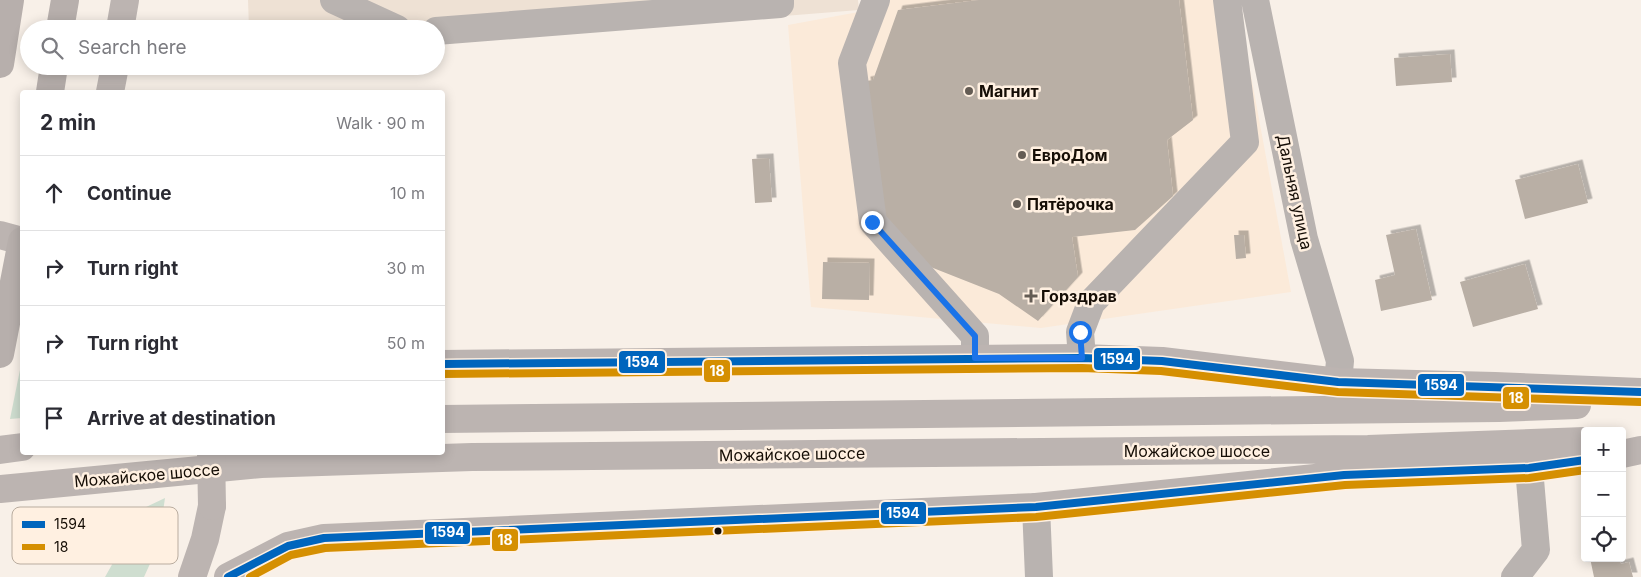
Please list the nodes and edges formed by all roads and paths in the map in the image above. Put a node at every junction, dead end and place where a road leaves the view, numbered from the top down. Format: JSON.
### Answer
{"nodes":[{"id":1,"x":10,"y":0,"type":"edge"},
{"id":2,"x":65,"y":0,"type":"edge"},
{"id":3,"x":125,"y":0,"type":"edge"},
{"id":4,"x":334,"y":0,"type":"edge"},
{"id":5,"x":780,"y":0,"type":"edge"},
{"id":6,"x":876,"y":0,"type":"edge"},
{"id":7,"x":1227,"y":0,"type":"edge"},
{"id":8,"x":1254,"y":0,"type":"edge"},
{"id":9,"x":62,"y":20,"type":"edge"},
{"id":10,"x":122,"y":20,"type":"edge"},
{"id":11,"x":377,"y":20,"type":"edge"},
{"id":12,"x":445,"y":30,"type":"edge"},
{"id":13,"x":0,"y":64,"type":"edge"},
{"id":14,"x":53,"y":75,"type":"edge"},
{"id":15,"x":113,"y":75,"type":"edge"},
{"id":16,"x":50,"y":90,"type":"edge"},
{"id":17,"x":110,"y":90,"type":"edge"},
{"id":18,"x":0,"y":234,"type":"edge"},
{"id":19,"x":20,"y":240,"type":"edge"},
{"id":20,"x":20,"y":251,"type":"edge"},
{"id":21,"x":0,"y":354,"type":"edge"},
{"id":22,"x":975,"y":358,"type":"junction"},
{"id":23,"x":1082,"y":358,"type":"junction"},
{"id":24,"x":445,"y":364,"type":"edge"},
{"id":25,"x":1338,"y":382,"type":"junction"},
{"id":26,"x":1641,"y":392,"type":"edge"},
{"id":27,"x":1641,"y":402,"type":"edge"},
{"id":28,"x":445,"y":419,"type":"edge"},
{"id":29,"x":1641,"y":436,"type":"edge"},
{"id":30,"x":1626,"y":438,"type":"edge"},
{"id":31,"x":1581,"y":441,"type":"edge"},
{"id":32,"x":20,"y":447,"type":"edge"},
{"id":33,"x":0,"y":450,"type":"edge"},
{"id":34,"x":1641,"y":450,"type":"edge"},
{"id":35,"x":1626,"y":453,"type":"edge"},
{"id":36,"x":211,"y":455,"type":"edge"},
{"id":37,"x":1581,"y":461,"type":"edge"},
{"id":38,"x":1529,"y":468,"type":"junction"},
{"id":39,"x":0,"y":489,"type":"edge"},
{"id":40,"x":1036,"y":507,"type":"junction"},
{"id":41,"x":1536,"y":550,"type":"junction"},
{"id":42,"x":192,"y":577,"type":"edge"},
{"id":43,"x":228,"y":577,"type":"edge"},
{"id":44,"x":1039,"y":577,"type":"edge"},
{"id":45,"x":1515,"y":577,"type":"edge"},
{"id":46,"x":1543,"y":577,"type":"edge"}],
"edges":[{"from":1,"to":13,"type":"highway"},
{"from":2,"to":9,"type":"highway"},
{"from":3,"to":10,"type":"main road"},
{"from":4,"to":11,"type":"street"},
{"from":5,"to":12,"type":"street"},
{"from":6,"to":22,"type":"street"},
{"from":7,"to":23,"type":"street"},
{"from":8,"to":25,"type":"street","name":"Дальняя улица"},
{"from":14,"to":16,"type":"highway"},
{"from":15,"to":17,"type":"main road"},
{"from":18,"to":19,"type":"main road"},
{"from":20,"to":21,"type":"highway","bridge":true},
{"from":22,"to":23,"type":"main road"},
{"from":22,"to":24,"type":"main road"},
{"from":23,"to":25,"type":"main road"},
{"from":25,"to":26,"type":"main road"},
{"from":27,"to":28,"type":"main road"},
{"from":29,"to":30,"type":"main road"},
{"from":31,"to":39,"type":"main road","name":"Можайское шоссе"},
{"from":32,"to":33,"type":"main road"},
{"from":34,"to":35,"type":"main road"},
{"from":36,"to":42,"type":"main road","bridge":true},
{"from":37,"to":38,"type":"main road"},
{"from":38,"to":40,"type":"main road"},
{"from":38,"to":41,"type":"street"},
{"from":40,"to":43,"type":"main road"},
{"from":40,"to":44,"type":"street"},
{"from":41,"to":45,"type":"street"},
{"from":41,"to":46,"type":"street"}]}
